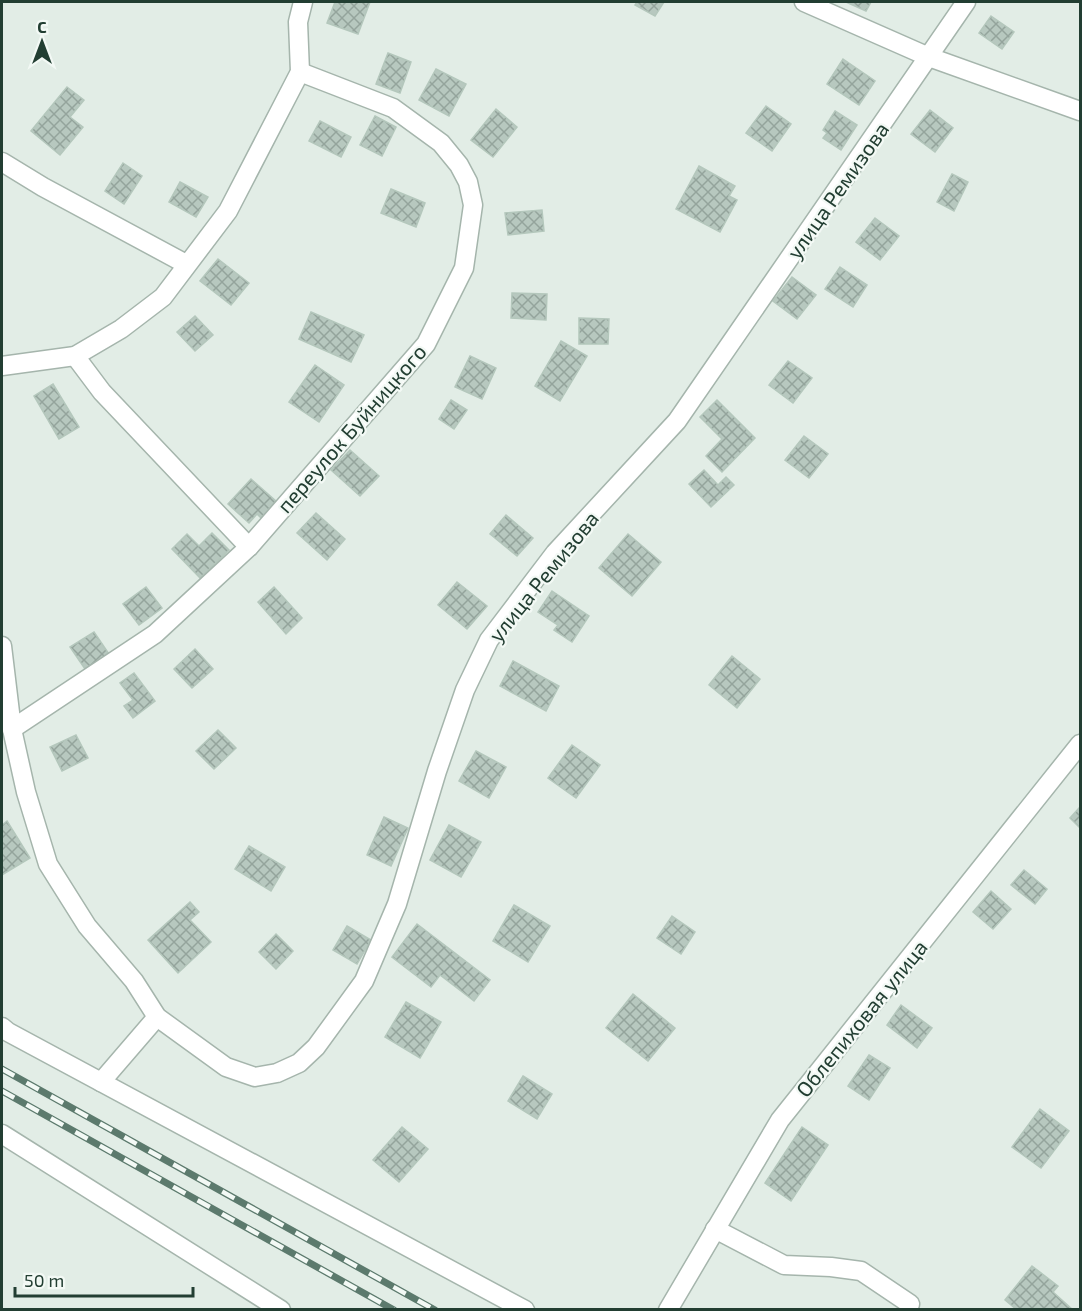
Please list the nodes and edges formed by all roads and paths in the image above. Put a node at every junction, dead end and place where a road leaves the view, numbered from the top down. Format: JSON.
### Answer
{"nodes":[{"id":1,"x":303,"y":2,"type":"edge"},
{"id":2,"x":804,"y":2,"type":"edge"},
{"id":3,"x":966,"y":2,"type":"edge"},
{"id":4,"x":929,"y":57,"type":"junction"},
{"id":5,"x":300,"y":72,"type":"junction"},
{"id":6,"x":1080,"y":111,"type":"edge"},
{"id":7,"x":2,"y":162,"type":"edge"},
{"id":8,"x":186,"y":264,"type":"junction"},
{"id":9,"x":75,"y":356,"type":"junction"},
{"id":10,"x":2,"y":366,"type":"edge"},
{"id":11,"x":249,"y":547,"type":"junction"},
{"id":12,"x":2,"y":646,"type":"edge"},
{"id":13,"x":12,"y":729,"type":"junction"},
{"id":14,"x":1080,"y":744,"type":"edge"},
{"id":15,"x":157,"y":1017,"type":"junction"},
{"id":16,"x":2,"y":1027,"type":"edge"},
{"id":17,"x":101,"y":1082,"type":"junction"},
{"id":18,"x":2,"y":1134,"type":"edge"},
{"id":19,"x":715,"y":1229,"type":"junction"},
{"id":20,"x":910,"y":1304,"type":"dead end"},
{"id":21,"x":281,"y":1310,"type":"edge"},
{"id":22,"x":525,"y":1310,"type":"edge"},
{"id":23,"x":668,"y":1310,"type":"edge"}],
"edges":[{"from":1,"to":5,"type":"street"},
{"from":2,"to":4,"type":"street"},
{"from":3,"to":4,"type":"street","name":"улица Ремизова"},
{"from":4,"to":6,"type":"street"},
{"from":4,"to":15,"type":"street","name":"улица Ремизова"},
{"from":5,"to":8,"type":"street"},
{"from":5,"to":11,"type":"street","name":"переулок Буйницкого"},
{"from":7,"to":8,"type":"street"},
{"from":8,"to":9,"type":"street"},
{"from":9,"to":10,"type":"street"},
{"from":9,"to":11,"type":"street"},
{"from":11,"to":13,"type":"street","name":"переулок Буйницкого"},
{"from":12,"to":13,"type":"street"},
{"from":13,"to":15,"type":"street"},
{"from":14,"to":19,"type":"street","name":"Облепиховая улица"},
{"from":15,"to":17,"type":"street"},
{"from":16,"to":17,"type":"street"},
{"from":17,"to":22,"type":"street"},
{"from":18,"to":21,"type":"street"},
{"from":19,"to":20,"type":"street"},
{"from":19,"to":23,"type":"street","name":"Облепиховая улица"}]}
